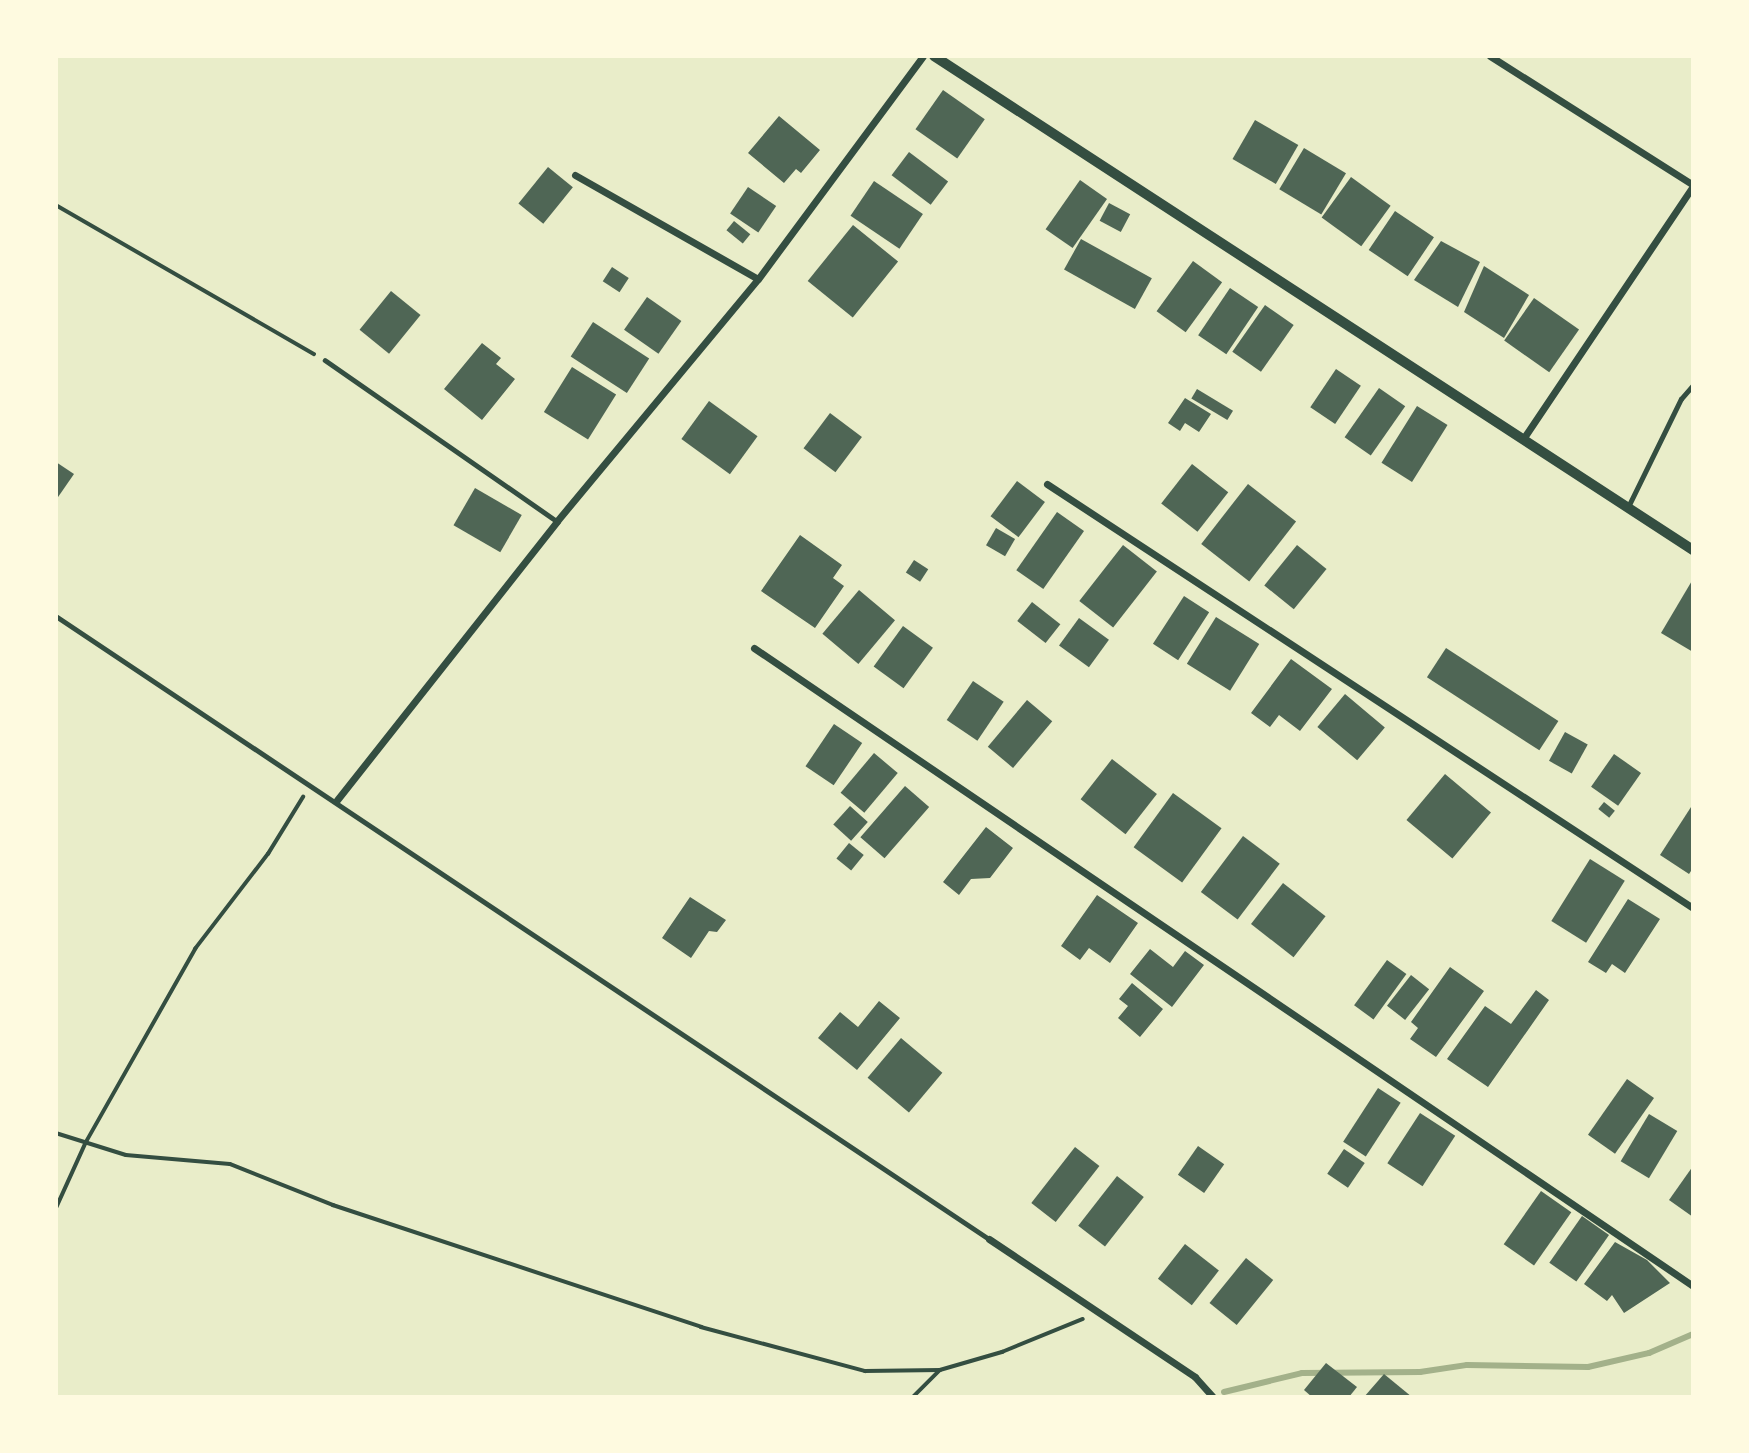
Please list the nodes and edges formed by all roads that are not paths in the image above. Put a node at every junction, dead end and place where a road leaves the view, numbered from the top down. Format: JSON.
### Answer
{"nodes":[{"id":1,"x":923,"y":56,"type":"edge"},
{"id":2,"x":934,"y":56,"type":"edge"},
{"id":3,"x":1490,"y":56,"type":"edge"},
{"id":4,"x":575,"y":174,"type":"dead end"},
{"id":5,"x":1693,"y":186,"type":"edge"},
{"id":6,"x":758,"y":279,"type":"junction"},
{"id":7,"x":325,"y":360,"type":"road end"},
{"id":8,"x":1693,"y":384,"type":"edge"},
{"id":9,"x":1523,"y":439,"type":"junction"},
{"id":10,"x":1047,"y":484,"type":"dead end"},
{"id":11,"x":1628,"y":507,"type":"junction"},
{"id":12,"x":556,"y":521,"type":"junction"},
{"id":13,"x":1693,"y":550,"type":"edge"},
{"id":14,"x":56,"y":616,"type":"edge"},
{"id":15,"x":754,"y":648,"type":"dead end"},
{"id":16,"x":337,"y":800,"type":"junction"},
{"id":17,"x":1693,"y":908,"type":"edge"},
{"id":18,"x":989,"y":1240,"type":"joint"},
{"id":19,"x":1693,"y":1286,"type":"edge"},
{"id":20,"x":1213,"y":1397,"type":"edge"}],
"edges":[{"from":1,"to":6,"type":"street"},
{"from":2,"to":9,"type":"street"},
{"from":3,"to":5,"type":"street"},
{"from":4,"to":6,"type":"street"},
{"from":5,"to":9,"type":"street"},
{"from":6,"to":12,"type":"street"},
{"from":7,"to":12,"type":"lane"},
{"from":8,"to":11,"type":"lane"},
{"from":9,"to":11,"type":"street"},
{"from":10,"to":17,"type":"street"},
{"from":11,"to":13,"type":"street"},
{"from":12,"to":16,"type":"street"},
{"from":14,"to":16,"type":"lane"},
{"from":15,"to":19,"type":"street"},
{"from":16,"to":18,"type":"lane"},
{"from":18,"to":20,"type":"street"}]}
